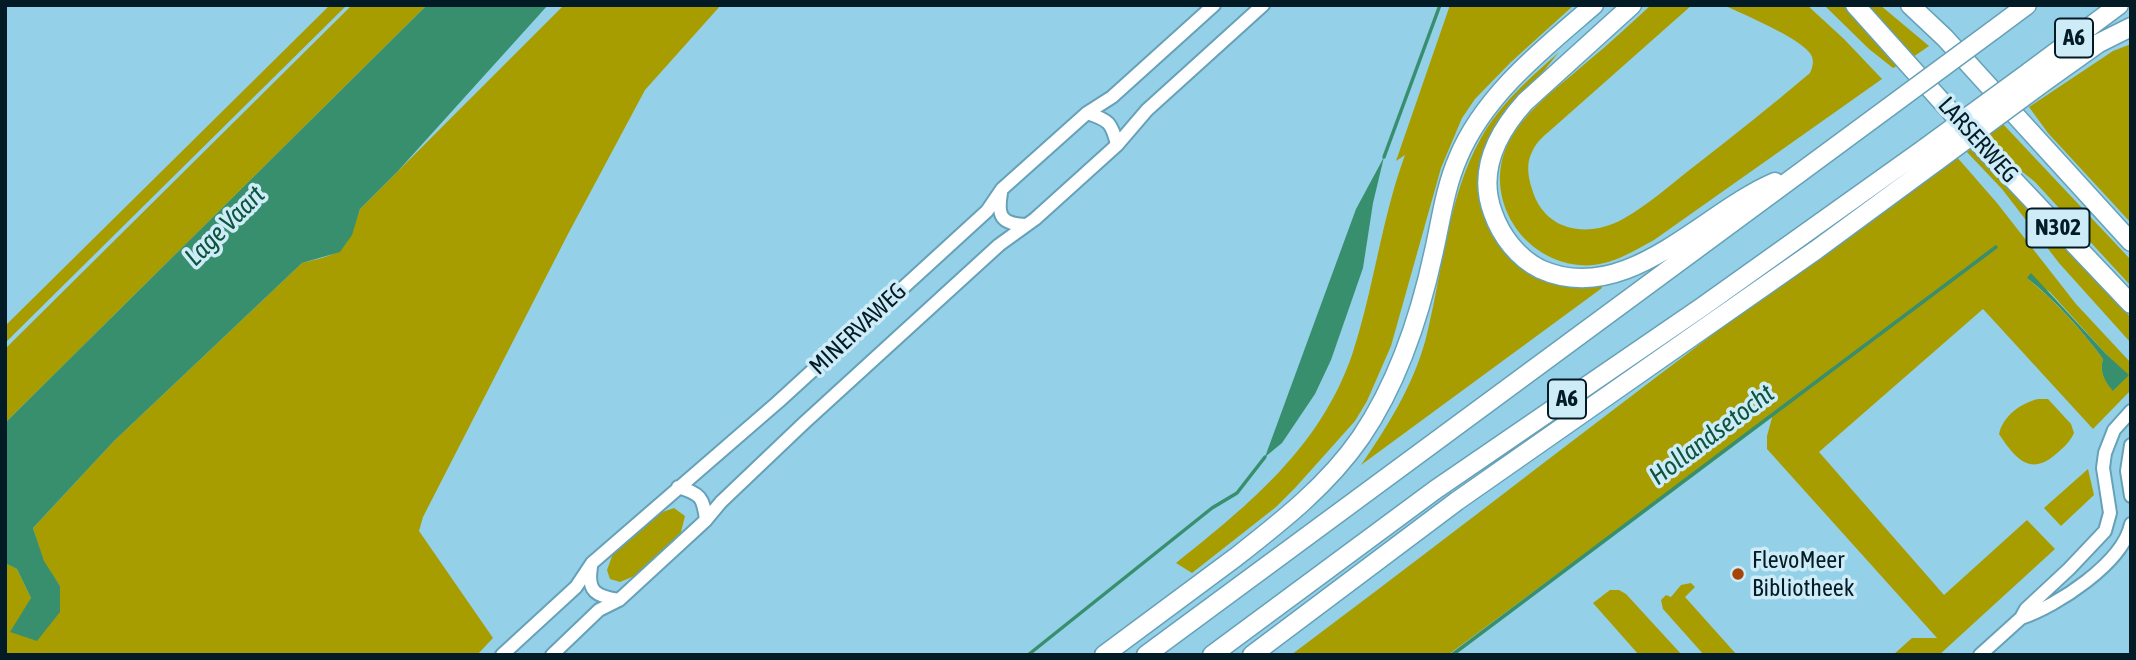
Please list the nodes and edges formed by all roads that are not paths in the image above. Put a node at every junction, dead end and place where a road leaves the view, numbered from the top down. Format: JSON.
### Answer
{"nodes":[{"id":1,"x":1214,"y":5,"type":"edge"},
{"id":2,"x":1262,"y":5,"type":"edge"},
{"id":3,"x":1594,"y":5,"type":"edge"},
{"id":4,"x":1632,"y":5,"type":"edge"},
{"id":5,"x":1855,"y":5,"type":"edge"},
{"id":6,"x":1910,"y":5,"type":"edge"},
{"id":7,"x":2027,"y":5,"type":"edge"},
{"id":8,"x":2119,"y":5,"type":"edge"},
{"id":9,"x":2131,"y":27,"type":"edge"},
{"id":10,"x":2034,"y":78,"type":"junction"},
{"id":11,"x":1087,"y":113,"type":"junction"},
{"id":12,"x":1117,"y":145,"type":"junction"},
{"id":13,"x":1931,"y":154,"type":"junction"},
{"id":14,"x":1804,"y":169,"type":"junction"},
{"id":15,"x":1002,"y":189,"type":"junction"},
{"id":16,"x":1026,"y":225,"type":"junction"},
{"id":17,"x":2131,"y":242,"type":"edge"},
{"id":18,"x":2131,"y":304,"type":"edge"},
{"id":19,"x":2131,"y":411,"type":"edge"},
{"id":20,"x":2131,"y":445,"type":"edge"},
{"id":21,"x":678,"y":487,"type":"junction"},
{"id":22,"x":2131,"y":496,"type":"edge"},
{"id":23,"x":706,"y":520,"type":"junction"},
{"id":24,"x":2130,"y":526,"type":"edge"},
{"id":25,"x":592,"y":563,"type":"junction"},
{"id":26,"x":619,"y":600,"type":"junction"},
{"id":27,"x":2021,"y":618,"type":"junction"},
{"id":28,"x":502,"y":655,"type":"edge"},
{"id":29,"x":552,"y":655,"type":"edge"},
{"id":30,"x":1104,"y":655,"type":"edge"},
{"id":31,"x":1146,"y":655,"type":"edge"},
{"id":32,"x":1213,"y":655,"type":"edge"},
{"id":33,"x":1252,"y":655,"type":"edge"},
{"id":34,"x":1980,"y":655,"type":"edge"}],
"edges":[{"from":1,"to":11,"type":"street","name":"MINERVAWEG"},
{"from":2,"to":12,"type":"street","name":"MINERVAWEG"},
{"from":3,"to":30,"type":"highway"},
{"from":4,"to":14,"type":"highway","number":"A6"},
{"from":5,"to":18,"type":"highway","name":"LARSERWEG","number":"N302"},
{"from":6,"to":17,"type":"highway","name":"LARSERWEG","number":"N302"},
{"from":7,"to":14,"type":"highway","number":"A6","bridge":true},
{"from":8,"to":10,"type":"highway","number":"A6"},
{"from":9,"to":10,"type":"highway","number":"A6"},
{"from":10,"to":13,"type":"highway","number":"A6","bridge":true},
{"from":11,"to":12,"type":"street"},
{"from":11,"to":15,"type":"street","name":"MINERVAWEG"},
{"from":12,"to":16,"type":"street","name":"MINERVAWEG"},
{"from":13,"to":32,"type":"highway","number":"A6"},
{"from":13,"to":33,"type":"highway","number":"A6"},
{"from":14,"to":31,"type":"highway","number":"A6"},
{"from":15,"to":16,"type":"street"},
{"from":15,"to":21,"type":"street","name":"MINERVAWEG"},
{"from":16,"to":23,"type":"street","name":"MINERVAWEG"},
{"from":19,"to":27,"type":"street"},
{"from":20,"to":22,"type":"street"},
{"from":21,"to":23,"type":"street"},
{"from":21,"to":25,"type":"street","name":"MINERVAWEG"},
{"from":23,"to":26,"type":"street","name":"MINERVAWEG"},
{"from":24,"to":27,"type":"street"},
{"from":25,"to":26,"type":"street"},
{"from":25,"to":28,"type":"street","name":"MINERVAWEG"},
{"from":26,"to":29,"type":"street","name":"MINERVAWEG"},
{"from":27,"to":34,"type":"street"}]}
